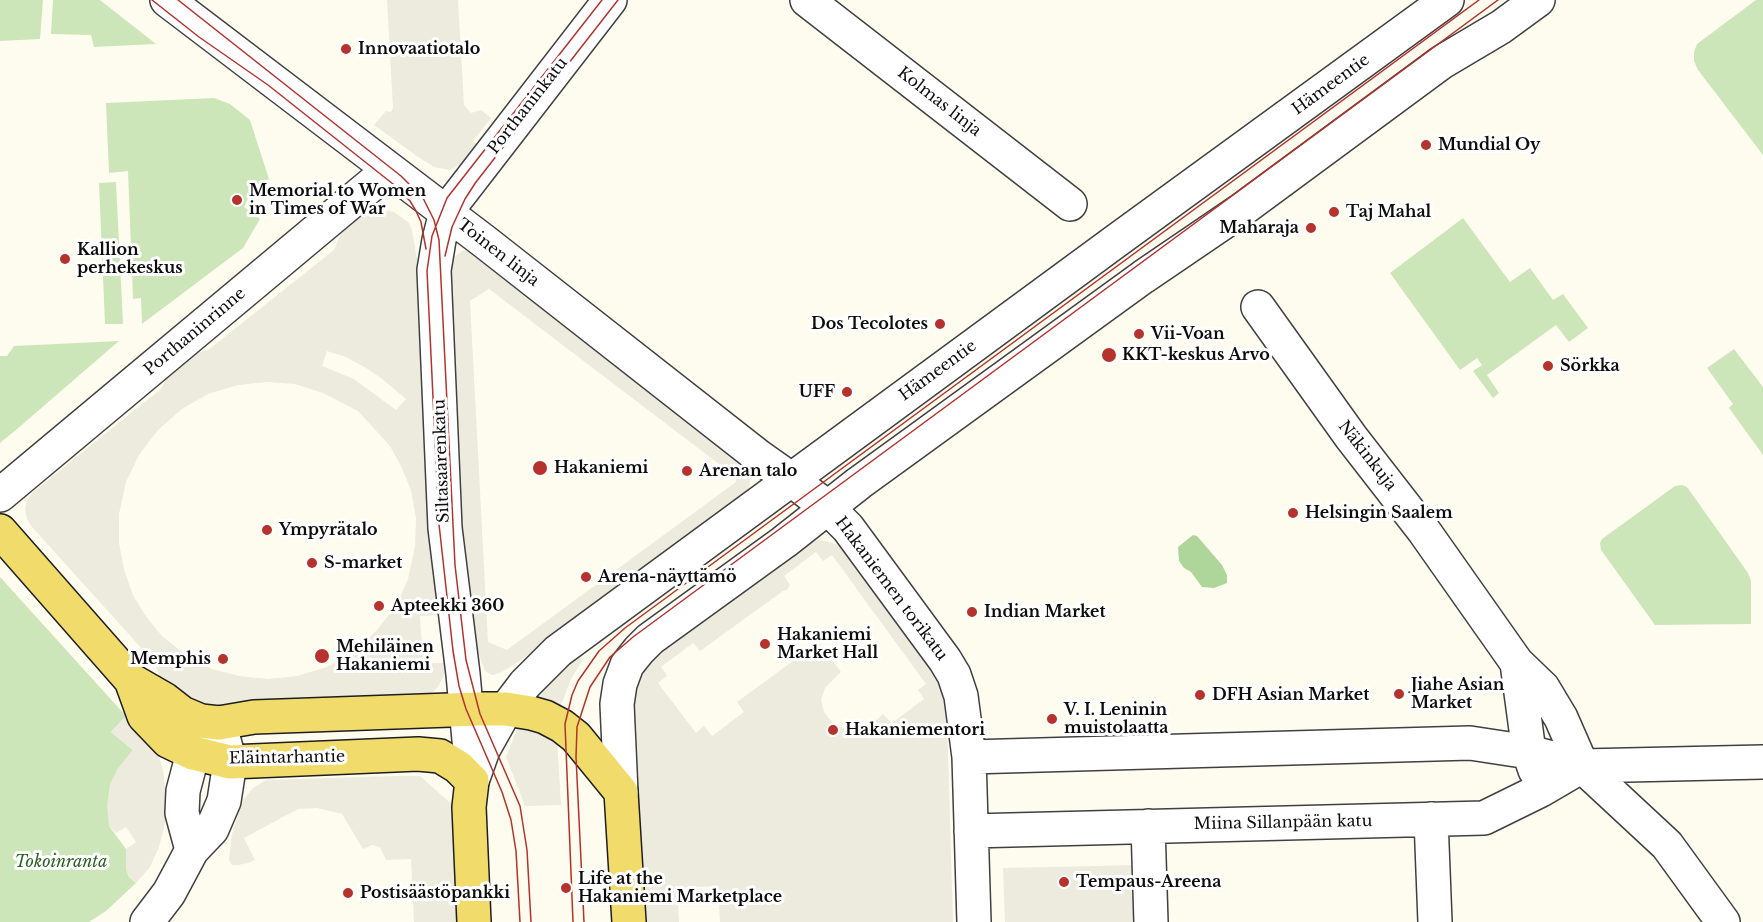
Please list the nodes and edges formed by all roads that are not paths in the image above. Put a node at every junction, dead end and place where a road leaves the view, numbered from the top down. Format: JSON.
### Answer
{"nodes":[{"id":1,"x":167,"y":0,"type":"edge"},
{"id":2,"x":610,"y":0,"type":"edge"},
{"id":3,"x":807,"y":0,"type":"edge"},
{"id":4,"x":1447,"y":0,"type":"edge"},
{"id":5,"x":1538,"y":0,"type":"edge"},
{"id":6,"x":389,"y":170,"type":"junction"},
{"id":7,"x":1070,"y":204,"type":"dead end"},
{"id":8,"x":446,"y":212,"type":"junction"},
{"id":9,"x":1258,"y":307,"type":"dead end"},
{"id":10,"x":792,"y":480,"type":"junction"},
{"id":11,"x":0,"y":495,"type":"edge"},
{"id":12,"x":828,"y":508,"type":"junction"},
{"id":13,"x":0,"y":531,"type":"edge"},
{"id":14,"x":1517,"y":663,"type":"junction"},
{"id":15,"x":131,"y":680,"type":"junction"},
{"id":16,"x":466,"y":709,"type":"junction"},
{"id":17,"x":506,"y":709,"type":"junction"},
{"id":18,"x":219,"y":723,"type":"junction"},
{"id":19,"x":1529,"y":752,"type":"junction"},
{"id":20,"x":193,"y":753,"type":"junction"},
{"id":21,"x":969,"y":757,"type":"junction"},
{"id":22,"x":230,"y":762,"type":"junction"},
{"id":23,"x":1763,"y":762,"type":"edge"},
{"id":24,"x":1582,"y":766,"type":"junction"},
{"id":25,"x":472,"y":781,"type":"junction"},
{"id":26,"x":1540,"y":790,"type":"junction"},
{"id":27,"x":621,"y":792,"type":"junction"},
{"id":28,"x":1431,"y":819,"type":"junction"},
{"id":29,"x":1148,"y":826,"type":"junction"},
{"id":30,"x":971,"y":831,"type":"junction"},
{"id":31,"x":192,"y":850,"type":"junction"},
{"id":32,"x":147,"y":922,"type":"edge"},
{"id":33,"x":474,"y":922,"type":"edge"},
{"id":34,"x":629,"y":922,"type":"edge"},
{"id":35,"x":974,"y":922,"type":"edge"},
{"id":36,"x":1151,"y":922,"type":"edge"},
{"id":37,"x":1435,"y":922,"type":"edge"},
{"id":38,"x":1723,"y":922,"type":"edge"}],
"edges":[{"from":1,"to":6,"type":"street","name":"Toinen linja"},
{"from":2,"to":8,"type":"street","name":"Porthaninkatu"},
{"from":3,"to":7,"type":"street","name":"Kolmas linja"},
{"from":4,"to":10,"type":"street","name":"Hämeentie"},
{"from":5,"to":12,"type":"street"},
{"from":6,"to":8,"type":"street","name":"Toinen linja"},
{"from":6,"to":11,"type":"street","name":"Porthaninrinne"},
{"from":8,"to":10,"type":"street","name":"Toinen linja"},
{"from":8,"to":16,"type":"street","name":"Siltasaarenkatu"},
{"from":9,"to":14,"type":"street","name":"Näkinkuja"},
{"from":10,"to":12,"type":"street","name":"Toinen linja"},
{"from":10,"to":17,"type":"street","name":"Hämeentie"},
{"from":12,"to":21,"type":"street","name":"Hakaniemen torikatu"},
{"from":12,"to":27,"type":"street"},
{"from":13,"to":15,"type":"main road","name":"Eläintarhantie"},
{"from":14,"to":19,"type":"street","name":"Näkinkuja"},
{"from":14,"to":24,"type":"street","name":"Näkinkuja"},
{"from":15,"to":18,"type":"main road","name":"Eläintarhantie"},
{"from":15,"to":20,"type":"main road","name":"Eläintarhantie"},
{"from":16,"to":17,"type":"main road"},
{"from":16,"to":18,"type":"main road","name":"Eläintarhantie"},
{"from":16,"to":25,"type":"street","name":"Siltasaarenkatu"},
{"from":17,"to":25,"type":"street","name":"Hämeentie"},
{"from":17,"to":27,"type":"main road"},
{"from":18,"to":20,"type":"street"},
{"from":18,"to":22,"type":"street"},
{"from":19,"to":21,"type":"street","name":"Miina Sillanpään katu"},
{"from":19,"to":24,"type":"street","name":"Miina Sillanpään katu"},
{"from":19,"to":26,"type":"street","name":"Näkinkuja"},
{"from":20,"to":22,"type":"main road","name":"Eläintarhantie"},
{"from":20,"to":31,"type":"street"},
{"from":21,"to":30,"type":"street","name":"Hakaniemen torikatu"},
{"from":22,"to":25,"type":"main road","name":"Eläintarhantie"},
{"from":22,"to":31,"type":"street"},
{"from":23,"to":24,"type":"street","name":"Miina Sillanpään katu"},
{"from":24,"to":26,"type":"street","name":"Miina Sillanpään katu"},
{"from":24,"to":38,"type":"street","name":"Näkinkuja"},
{"from":25,"to":33,"type":"main road","name":"Siltasaarenkatu"},
{"from":26,"to":28,"type":"street","name":"Miina Sillanpään katu"},
{"from":27,"to":34,"type":"main road"},
{"from":28,"to":29,"type":"street","name":"Miina Sillanpään katu"},
{"from":28,"to":37,"type":"street"},
{"from":29,"to":30,"type":"street","name":"Miina Sillanpään katu"},
{"from":29,"to":36,"type":"street"},
{"from":30,"to":35,"type":"street","name":"Hakaniemen torikatu"},
{"from":31,"to":32,"type":"street"}]}
